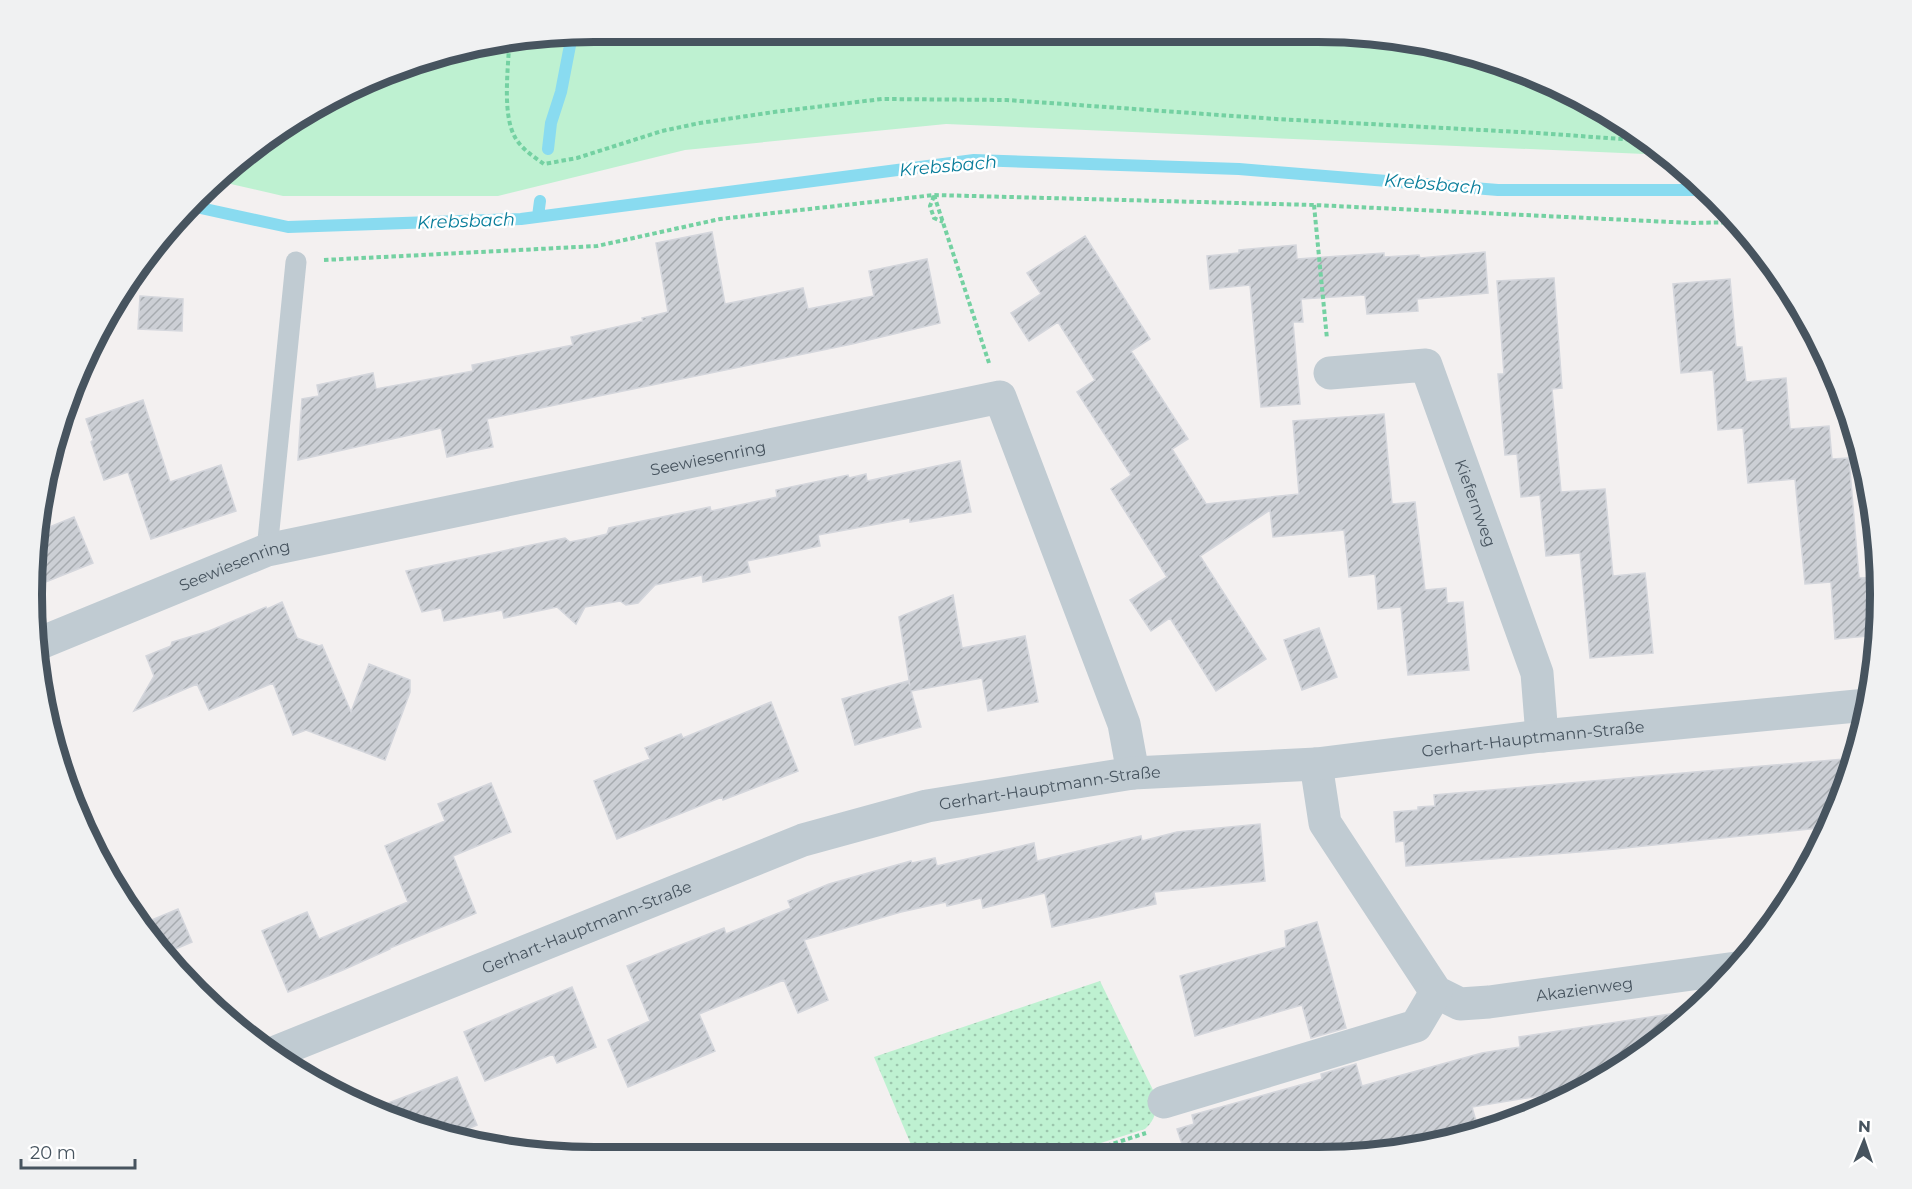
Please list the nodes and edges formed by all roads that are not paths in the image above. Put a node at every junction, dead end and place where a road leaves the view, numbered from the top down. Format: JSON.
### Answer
{"nodes":[{"id":1,"x":296,"y":262,"type":"road end"},
{"id":2,"x":1330,"y":373,"type":"road end"},
{"id":3,"x":267,"y":550,"type":"junction"},
{"id":4,"x":44,"y":641,"type":"edge"},
{"id":5,"x":1858,"y":706,"type":"edge"},
{"id":6,"x":1542,"y":736,"type":"junction"},
{"id":7,"x":1316,"y":764,"type":"junction"},
{"id":8,"x":1133,"y":773,"type":"junction"},
{"id":9,"x":1723,"y":970,"type":"edge"},
{"id":10,"x":1436,"y":992,"type":"junction"},
{"id":11,"x":282,"y":1050,"type":"edge"},
{"id":12,"x":1164,"y":1102,"type":"road end"}],
"edges":[{"from":1,"to":3,"type":"lane"},
{"from":2,"to":6,"type":"street","name":"Kiefernweg"},
{"from":3,"to":4,"type":"street","name":"Seewiesenring"},
{"from":3,"to":8,"type":"street","name":"Seewiesenring"},
{"from":5,"to":6,"type":"street","name":"Gerhart-Hauptmann-Straße"},
{"from":6,"to":7,"type":"street","name":"Gerhart-Hauptmann-Straße"},
{"from":7,"to":8,"type":"street","name":"Gerhart-Hauptmann-Straße"},
{"from":7,"to":10,"type":"street"},
{"from":8,"to":11,"type":"street","name":"Gerhart-Hauptmann-Straße"},
{"from":9,"to":10,"type":"street","name":"Akazienweg"},
{"from":10,"to":12,"type":"street"}]}
